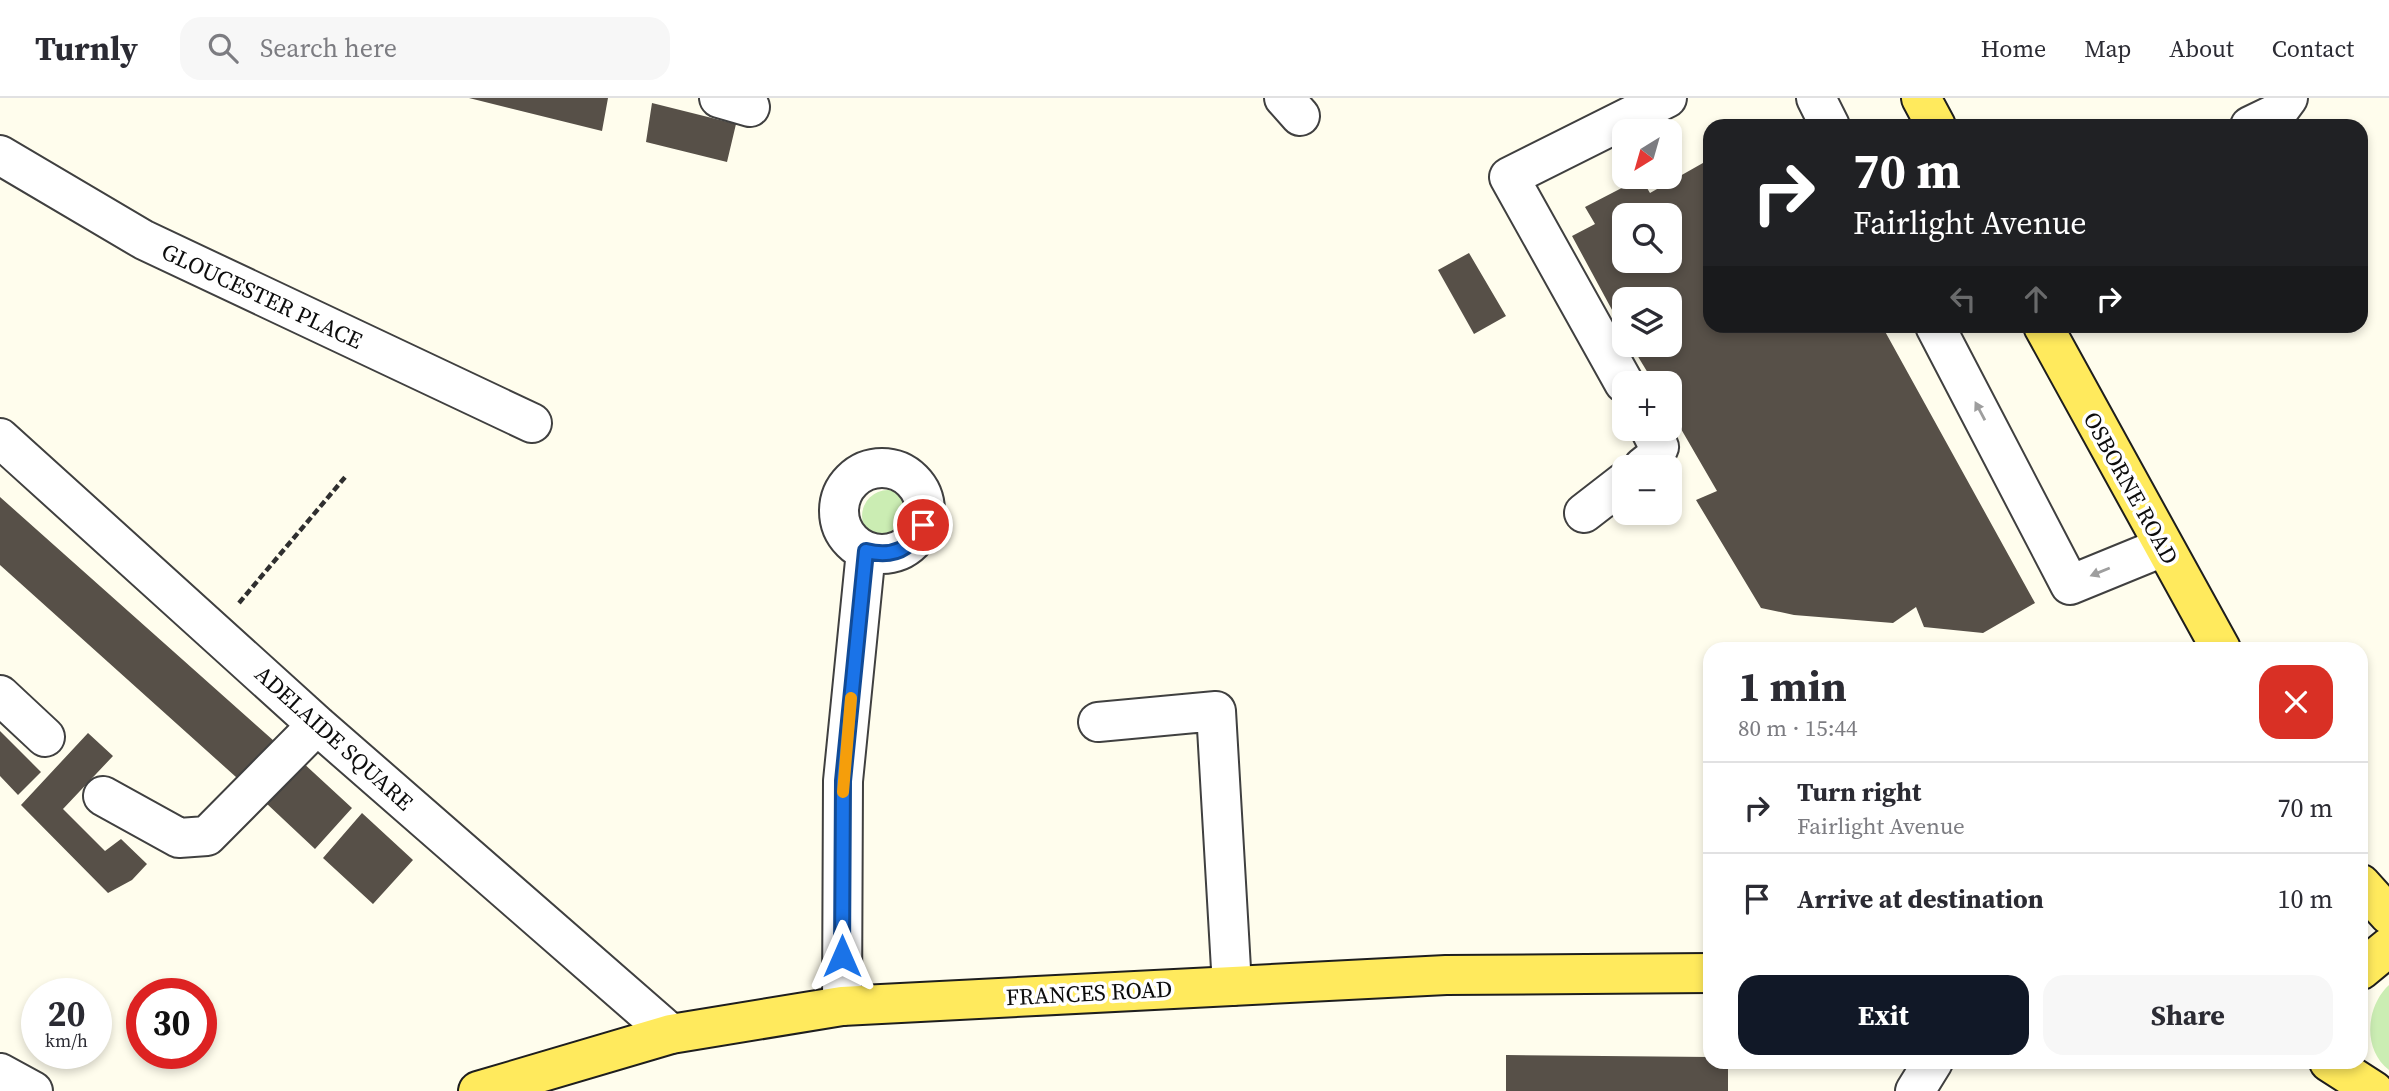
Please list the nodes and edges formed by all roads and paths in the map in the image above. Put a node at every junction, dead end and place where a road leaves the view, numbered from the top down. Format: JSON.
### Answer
{"nodes":[{"id":1,"x":1667,"y":98,"type":"edge"},
{"id":2,"x":1815,"y":98,"type":"edge"},
{"id":3,"x":1921,"y":98,"type":"edge"},
{"id":4,"x":2288,"y":98,"type":"edge"},
{"id":5,"x":1826,"y":119,"type":"edge"},
{"id":6,"x":1932,"y":119,"type":"edge"},
{"id":7,"x":2265,"y":119,"type":"edge"},
{"id":8,"x":0,"y":155,"type":"edge"},
{"id":9,"x":1939,"y":333,"type":"edge"},
{"id":10,"x":2047,"y":333,"type":"edge"},
{"id":11,"x":1618,"y":371,"type":"edge"},
{"id":12,"x":532,"y":423,"type":"dead end"},
{"id":13,"x":0,"y":439,"type":"edge"},
{"id":14,"x":346,"y":475,"type":"dead end"},
{"id":15,"x":1612,"y":491,"type":"edge"},
{"id":16,"x":1584,"y":513,"type":"dead end"},
{"id":17,"x":2163,"y":547,"type":"junction"},
{"id":18,"x":866,"y":551,"type":"dead end"},
{"id":19,"x":214,"y":632,"type":"junction"},
{"id":20,"x":2217,"y":642,"type":"edge"},
{"id":21,"x":0,"y":695,"type":"edge"},
{"id":22,"x":1098,"y":722,"type":"dead end"},
{"id":23,"x":317,"y":725,"type":"junction"},
{"id":24,"x":45,"y":737,"type":"dead end"},
{"id":25,"x":103,"y":796,"type":"dead end"},
{"id":26,"x":2368,"y":892,"type":"edge"},
{"id":27,"x":2389,"y":915,"type":"edge"},
{"id":28,"x":2389,"y":947,"type":"edge"},
{"id":29,"x":2368,"y":964,"type":"edge"},
{"id":30,"x":1703,"y":973,"type":"edge"},
{"id":31,"x":1232,"y":986,"type":"junction"},
{"id":32,"x":842,"y":1006,"type":"junction"},
{"id":33,"x":671,"y":1034,"type":"junction"},
{"id":34,"x":2368,"y":1065,"type":"edge"},
{"id":35,"x":1929,"y":1069,"type":"edge"},
{"id":36,"x":2340,"y":1069,"type":"edge"},
{"id":37,"x":0,"y":1073,"type":"edge"},
{"id":38,"x":33,"y":1091,"type":"edge"},
{"id":39,"x":478,"y":1091,"type":"edge"},
{"id":40,"x":1916,"y":1091,"type":"edge"},
{"id":41,"x":2374,"y":1091,"type":"edge"},
{"id":42,"x":2389,"y":1091,"type":"edge"}],
"edges":[{"from":1,"to":11,"type":"street"},
{"from":2,"to":5,"type":"street"},
{"from":3,"to":6,"type":"main road"},
{"from":4,"to":7,"type":"street"},
{"from":8,"to":12,"type":"street","name":"GLOUCESTER PLACE"},
{"from":17,"to":9,"type":"street","one_way":true},
{"from":10,"to":17,"type":"main road","name":"OSBORNE ROAD"},
{"from":13,"to":19,"type":"street","name":"ADELAIDE SQUARE"},
{"from":14,"to":19,"type":"path"},
{"from":15,"to":16,"type":"street"},
{"from":17,"to":20,"type":"main road","name":"OSBORNE ROAD"},
{"from":18,"to":32,"type":"street"},
{"from":19,"to":23,"type":"street","name":"ADELAIDE SQUARE"},
{"from":21,"to":24,"type":"street"},
{"from":22,"to":31,"type":"street"},
{"from":23,"to":25,"type":"street"},
{"from":23,"to":33,"type":"street","name":"ADELAIDE SQUARE"},
{"from":26,"to":27,"type":"main road"},
{"from":28,"to":29,"type":"main road"},
{"from":30,"to":31,"type":"main road","name":"FRANCES ROAD"},
{"from":31,"to":32,"type":"main road","name":"FRANCES ROAD"},
{"from":32,"to":33,"type":"main road","name":"FRANCES ROAD"},
{"from":33,"to":39,"type":"main road","name":"FRANCES ROAD"},
{"from":34,"to":42,"type":"main road"},
{"from":35,"to":40,"type":"street"},
{"from":36,"to":41,"type":"main road"},
{"from":37,"to":38,"type":"street"}]}
